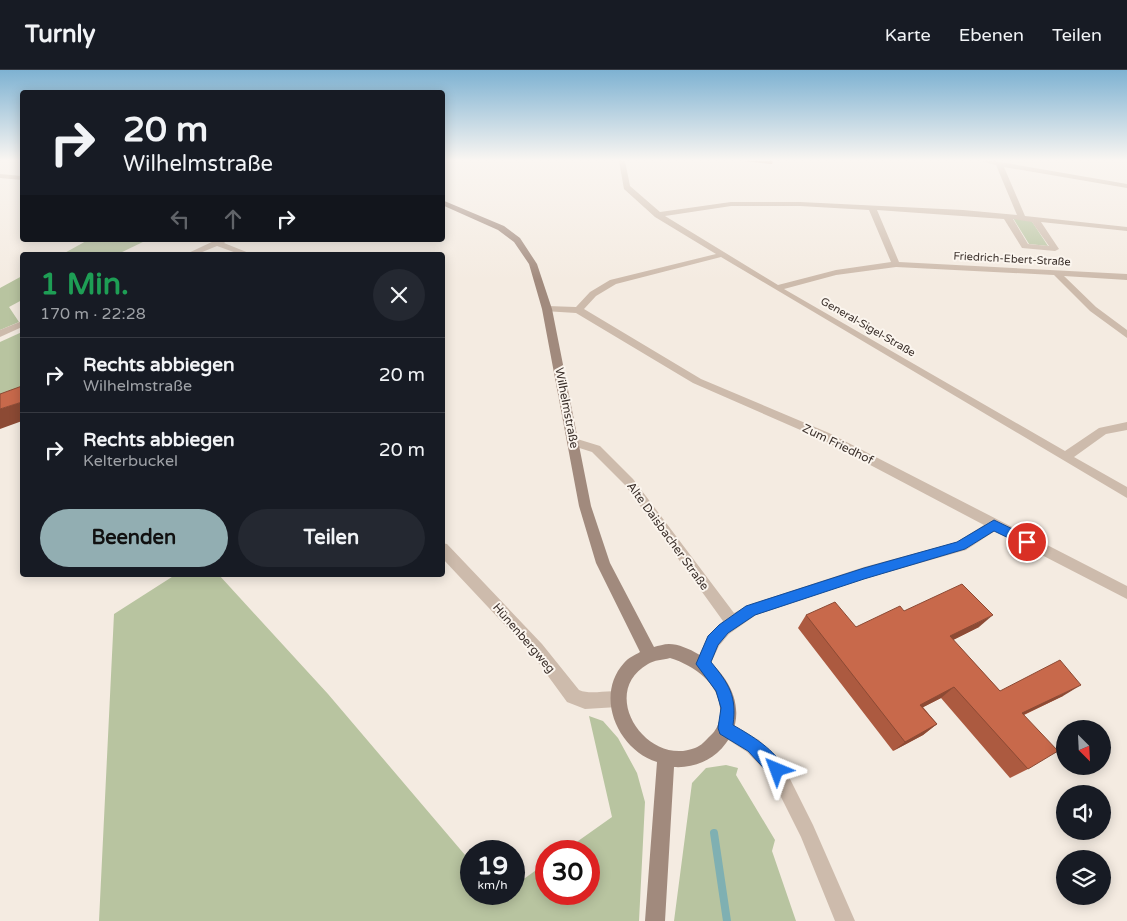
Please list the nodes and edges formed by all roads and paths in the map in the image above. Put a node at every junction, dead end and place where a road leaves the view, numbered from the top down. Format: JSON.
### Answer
{"nodes":[{"id":1,"x":643,"y":201,"type":"edge"},
{"id":2,"x":1015,"y":201,"type":"edge"},
{"id":3,"x":445,"y":203,"type":"edge"},
{"id":4,"x":872,"y":207,"type":"junction"},
{"id":5,"x":658,"y":215,"type":"junction"},
{"id":6,"x":1006,"y":215,"type":"junction"},
{"id":7,"x":1022,"y":217,"type":"junction"},
{"id":8,"x":1034,"y":218,"type":"junction"},
{"id":9,"x":1127,"y":229,"type":"edge"},
{"id":10,"x":218,"y":242,"type":"edge"},
{"id":11,"x":222,"y":242,"type":"edge"},
{"id":12,"x":195,"y":252,"type":"edge"},
{"id":13,"x":244,"y":252,"type":"edge"},
{"id":14,"x":721,"y":255,"type":"junction"},
{"id":15,"x":896,"y":264,"type":"junction"},
{"id":16,"x":1056,"y":273,"type":"junction"},
{"id":17,"x":1127,"y":277,"type":"edge"},
{"id":18,"x":777,"y":288,"type":"junction"},
{"id":19,"x":547,"y":309,"type":"junction"},
{"id":20,"x":578,"y":310,"type":"junction"},
{"id":21,"x":20,"y":325,"type":"edge"},
{"id":22,"x":0,"y":334,"type":"edge"},
{"id":23,"x":1127,"y":335,"type":"edge"},
{"id":24,"x":1127,"y":426,"type":"edge"},
{"id":25,"x":574,"y":442,"type":"junction"},
{"id":26,"x":1065,"y":457,"type":"junction"},
{"id":27,"x":1127,"y":493,"type":"edge"},
{"id":28,"x":994,"y":525,"type":"junction"},
{"id":29,"x":445,"y":551,"type":"edge"},
{"id":30,"x":1127,"y":593,"type":"edge"},
{"id":31,"x":732,"y":622,"type":"junction"},
{"id":32,"x":649,"y":654,"type":"junction"},
{"id":33,"x":703,"y":664,"type":"junction"},
{"id":34,"x":618,"y":700,"type":"junction"},
{"id":35,"x":725,"y":728,"type":"junction"},
{"id":36,"x":666,"y":758,"type":"junction"},
{"id":37,"x":655,"y":921,"type":"edge"},
{"id":38,"x":845,"y":921,"type":"edge"}],
"edges":[{"from":1,"to":5,"type":"street","name":"General-Sigel-Straße"},
{"from":2,"to":7,"type":"street"},
{"from":3,"to":19,"type":"main road","name":"Wilhelmstraße"},
{"from":4,"to":5,"type":"street"},
{"from":4,"to":6,"type":"street"},
{"from":4,"to":15,"type":"street"},
{"from":5,"to":14,"type":"street","name":"General-Sigel-Straße"},
{"from":6,"to":7,"type":"street"},
{"from":6,"to":8,"type":"street"},
{"from":7,"to":8,"type":"street"},
{"from":8,"to":9,"type":"street"},
{"from":10,"to":12,"type":"street"},
{"from":11,"to":13,"type":"street"},
{"from":14,"to":18,"type":"street","name":"General-Sigel-Straße"},
{"from":14,"to":20,"type":"street"},
{"from":15,"to":16,"type":"street","name":"Friedrich-Ebert-Straße"},
{"from":15,"to":18,"type":"street","name":"Friedrich-Ebert-Straße"},
{"from":16,"to":17,"type":"street","name":"Friedrich-Ebert-Straße"},
{"from":16,"to":23,"type":"street"},
{"from":18,"to":26,"type":"street","name":"General-Sigel-Straße"},
{"from":19,"to":20,"type":"street","name":"Zum Friedhof"},
{"from":19,"to":25,"type":"main road","name":"Wilhelmstraße"},
{"from":20,"to":28,"type":"street","name":"Zum Friedhof"},
{"from":21,"to":22,"type":"street"},
{"from":24,"to":26,"type":"street"},
{"from":25,"to":31,"type":"street","name":"Alte Daisbacher Straße"},
{"from":25,"to":32,"type":"main road","name":"Wilhelmstraße"},
{"from":26,"to":27,"type":"street","name":"General-Sigel-Straße"},
{"from":28,"to":30,"type":"street","name":"Zum Friedhof"},
{"from":28,"to":31,"type":"street"},
{"from":29,"to":34,"type":"street","name":"Hünenbergweg"},
{"from":31,"to":33,"type":"street"},
{"from":32,"to":33,"type":"main road"},
{"from":32,"to":34,"type":"main road"},
{"from":33,"to":35,"type":"main road"},
{"from":34,"to":36,"type":"main road"},
{"from":35,"to":36,"type":"main road"},
{"from":35,"to":38,"type":"street"},
{"from":36,"to":37,"type":"main road"}]}
